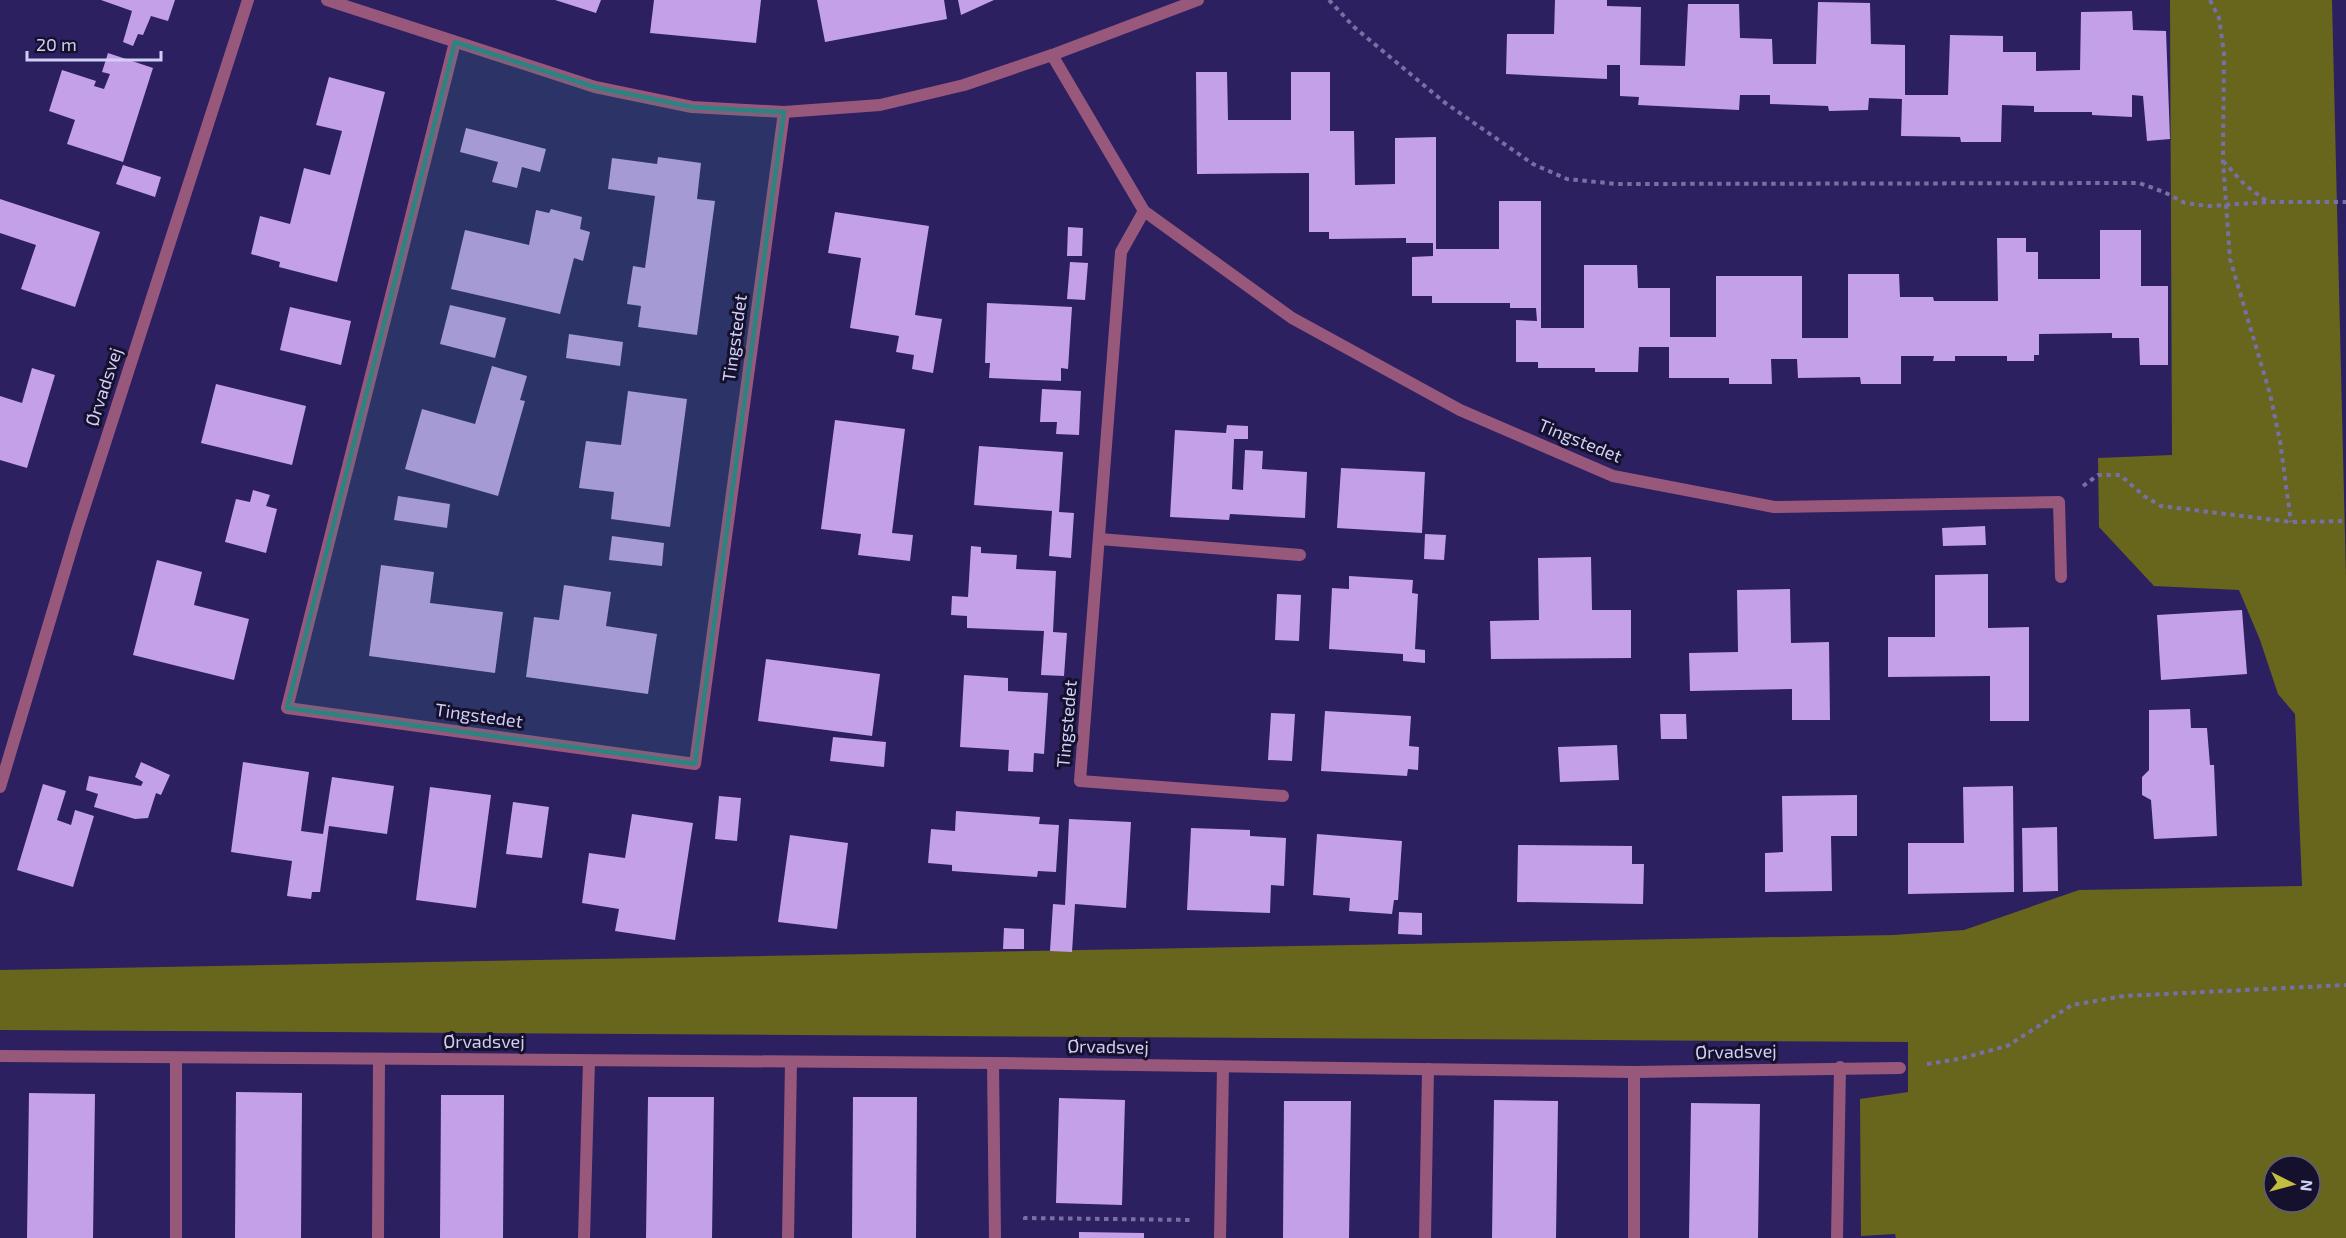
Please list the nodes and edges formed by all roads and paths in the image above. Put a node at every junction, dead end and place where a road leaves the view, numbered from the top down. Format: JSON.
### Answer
{"nodes":[{"id":1,"x":248,"y":0,"type":"edge"},
{"id":2,"x":327,"y":0,"type":"edge"},
{"id":3,"x":1198,"y":0,"type":"edge"},
{"id":4,"x":1329,"y":0,"type":"edge"},
{"id":5,"x":2210,"y":0,"type":"edge"},
{"id":6,"x":455,"y":42,"type":"junction"},
{"id":7,"x":1052,"y":56,"type":"junction"},
{"id":8,"x":784,"y":112,"type":"junction"},
{"id":9,"x":2223,"y":161,"type":"junction"},
{"id":10,"x":2269,"y":202,"type":"junction"},
{"id":11,"x":2346,"y":202,"type":"edge"},
{"id":12,"x":2226,"y":205,"type":"junction"},
{"id":13,"x":1144,"y":211,"type":"junction"},
{"id":14,"x":2098,"y":475,"type":"dead end"},
{"id":15,"x":2346,"y":521,"type":"edge"},
{"id":16,"x":2291,"y":522,"type":"junction"},
{"id":17,"x":1100,"y":539,"type":"junction"},
{"id":18,"x":1300,"y":555,"type":"dead end"},
{"id":19,"x":2061,"y":577,"type":"dead end"},
{"id":20,"x":0,"y":787,"type":"edge"},
{"id":21,"x":1283,"y":796,"type":"dead end"},
{"id":22,"x":2346,"y":985,"type":"edge"},
{"id":23,"x":0,"y":1056,"type":"edge"},
{"id":24,"x":176,"y":1059,"type":"junction"},
{"id":25,"x":379,"y":1060,"type":"junction"},
{"id":26,"x":589,"y":1060,"type":"junction"},
{"id":27,"x":791,"y":1062,"type":"junction"},
{"id":28,"x":993,"y":1063,"type":"junction"},
{"id":29,"x":1222,"y":1067,"type":"junction"},
{"id":30,"x":1840,"y":1068,"type":"junction"},
{"id":31,"x":1900,"y":1068,"type":"joint"},
{"id":32,"x":1428,"y":1069,"type":"junction"},
{"id":33,"x":1634,"y":1072,"type":"junction"},
{"id":34,"x":1221,"y":1220,"type":"junction"},
{"id":35,"x":1023,"y":1228,"type":"dead end"},
{"id":36,"x":176,"y":1238,"type":"edge"},
{"id":37,"x":378,"y":1238,"type":"edge"},
{"id":38,"x":584,"y":1238,"type":"edge"},
{"id":39,"x":788,"y":1238,"type":"edge"},
{"id":40,"x":995,"y":1238,"type":"edge"},
{"id":41,"x":1220,"y":1238,"type":"edge"},
{"id":42,"x":1425,"y":1238,"type":"edge"},
{"id":43,"x":1634,"y":1238,"type":"edge"},
{"id":44,"x":1836,"y":1238,"type":"edge"}],
"edges":[{"from":1,"to":20,"type":"street","name":"Ørvadsvej"},
{"from":2,"to":6,"type":"street"},
{"from":3,"to":7,"type":"street"},
{"from":4,"to":12,"type":"path"},
{"from":5,"to":9,"type":"path"},
{"from":6,"to":8,"type":"street"},
{"from":6,"to":8,"type":"street","name":"Tingstedet"},
{"from":7,"to":8,"type":"street"},
{"from":7,"to":13,"type":"street","name":"Tingstedet"},
{"from":9,"to":10,"type":"path"},
{"from":9,"to":12,"type":"path"},
{"from":10,"to":11,"type":"path"},
{"from":10,"to":12,"type":"path"},
{"from":12,"to":16,"type":"path"},
{"from":13,"to":17,"type":"street","name":"Tingstedet"},
{"from":13,"to":19,"type":"street","name":"Tingstedet"},
{"from":14,"to":16,"type":"path"},
{"from":15,"to":16,"type":"path"},
{"from":17,"to":18,"type":"street"},
{"from":17,"to":21,"type":"street","name":"Tingstedet"},
{"from":22,"to":31,"type":"path"},
{"from":23,"to":24,"type":"street","name":"Ørvadsvej"},
{"from":24,"to":25,"type":"street","name":"Ørvadsvej"},
{"from":24,"to":36,"type":"street"},
{"from":25,"to":26,"type":"street","name":"Ørvadsvej"},
{"from":25,"to":37,"type":"street"},
{"from":26,"to":27,"type":"street","name":"Ørvadsvej"},
{"from":26,"to":38,"type":"street"},
{"from":27,"to":28,"type":"street","name":"Ørvadsvej"},
{"from":27,"to":39,"type":"street"},
{"from":28,"to":29,"type":"street","name":"Ørvadsvej"},
{"from":28,"to":40,"type":"street"},
{"from":29,"to":32,"type":"street","name":"Ørvadsvej"},
{"from":29,"to":34,"type":"street"},
{"from":30,"to":31,"type":"street","name":"Ørvadsvej"},
{"from":30,"to":33,"type":"street","name":"Ørvadsvej"},
{"from":30,"to":44,"type":"street"},
{"from":32,"to":33,"type":"street","name":"Ørvadsvej"},
{"from":32,"to":42,"type":"street"},
{"from":33,"to":43,"type":"street"},
{"from":34,"to":35,"type":"path"},
{"from":34,"to":41,"type":"street"}]}
